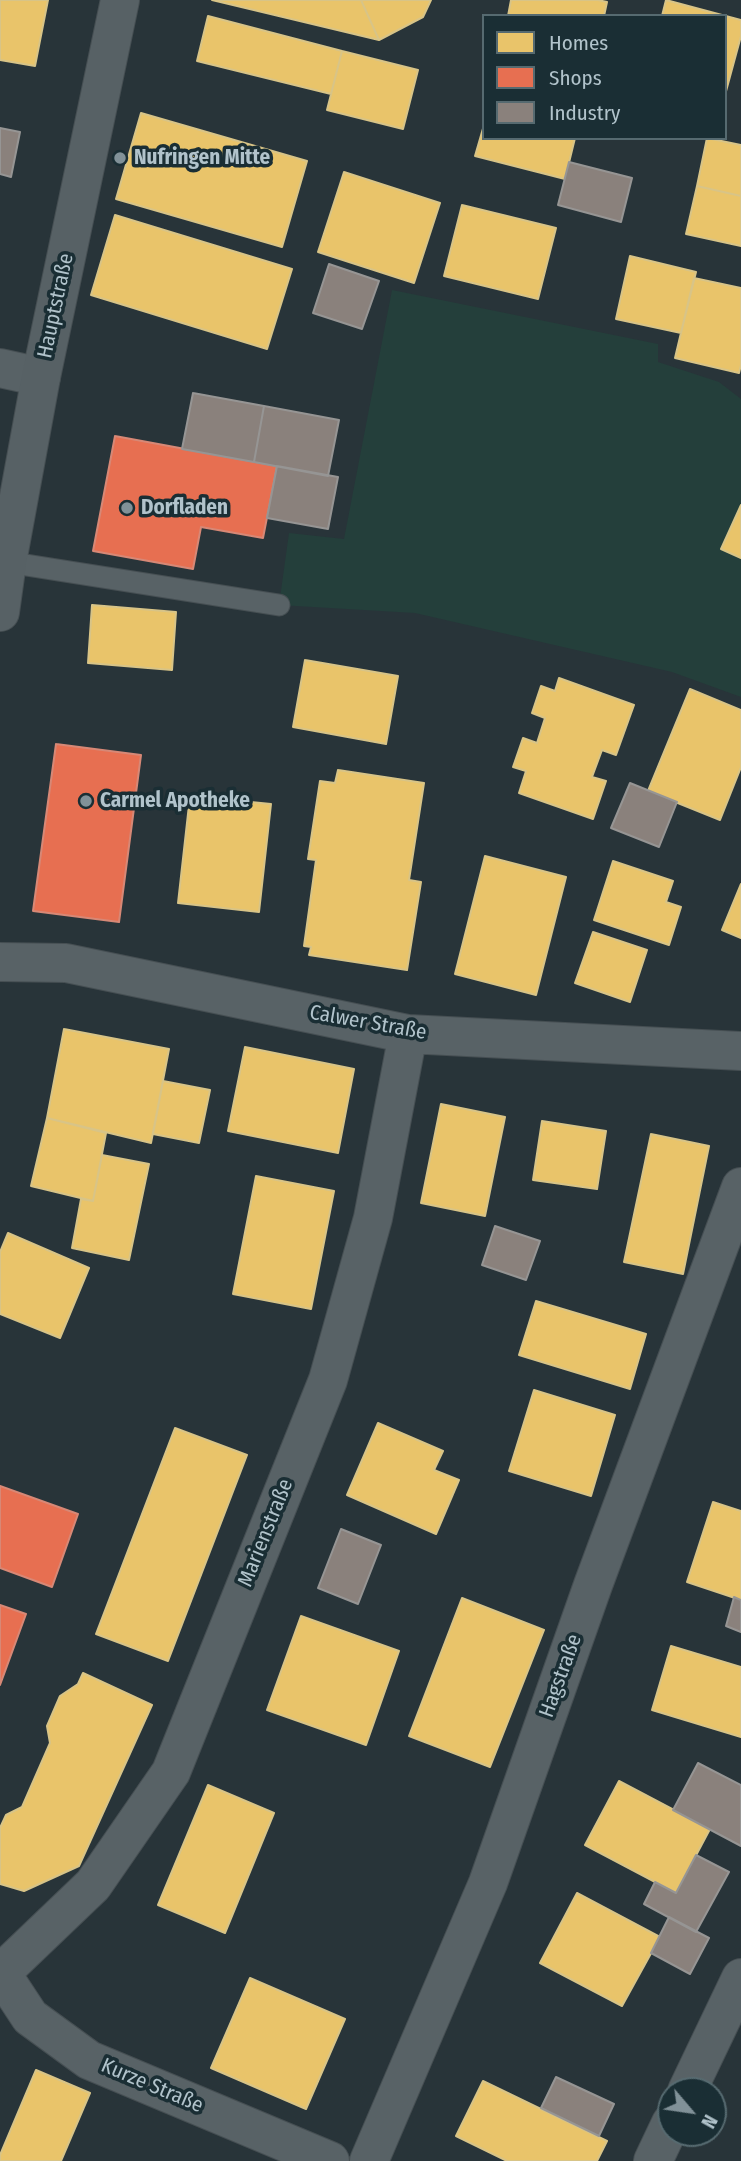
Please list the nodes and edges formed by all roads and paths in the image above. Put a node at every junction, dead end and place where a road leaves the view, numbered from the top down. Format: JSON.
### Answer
{"nodes":[{"id":1,"x":120,"y":0,"type":"edge"},
{"id":2,"x":0,"y":368,"type":"edge"},
{"id":3,"x":41,"y":377,"type":"junction"},
{"id":4,"x":7,"y":562,"type":"junction"},
{"id":5,"x":279,"y":605,"type":"dead end"},
{"id":6,"x":0,"y":612,"type":"edge"},
{"id":7,"x":0,"y":962,"type":"edge"},
{"id":8,"x":408,"y":1034,"type":"junction"},
{"id":9,"x":741,"y":1051,"type":"edge"},
{"id":10,"x":741,"y":1186,"type":"edge"},
{"id":11,"x":0,"y":1973,"type":"edge"},
{"id":12,"x":741,"y":1978,"type":"edge"},
{"id":13,"x":694,"y":2077,"type":"edge"},
{"id":14,"x":330,"y":2161,"type":"edge"},
{"id":15,"x":369,"y":2161,"type":"edge"}],
"edges":[{"from":1,"to":3,"type":"street","name":"Hauptstraße"},
{"from":2,"to":3,"type":"street"},
{"from":3,"to":4,"type":"street","name":"Hauptstraße"},
{"from":4,"to":5,"type":"lane"},
{"from":4,"to":6,"type":"street","name":"Hauptstraße"},
{"from":7,"to":8,"type":"street","name":"Calwer Straße"},
{"from":8,"to":9,"type":"street","name":"Calwer Straße"},
{"from":8,"to":11,"type":"street","name":"Marienstraße"},
{"from":10,"to":15,"type":"street","name":"Hagstraße"},
{"from":11,"to":14,"type":"street","name":"Kurze Straße"},
{"from":12,"to":13,"type":"street"}]}
